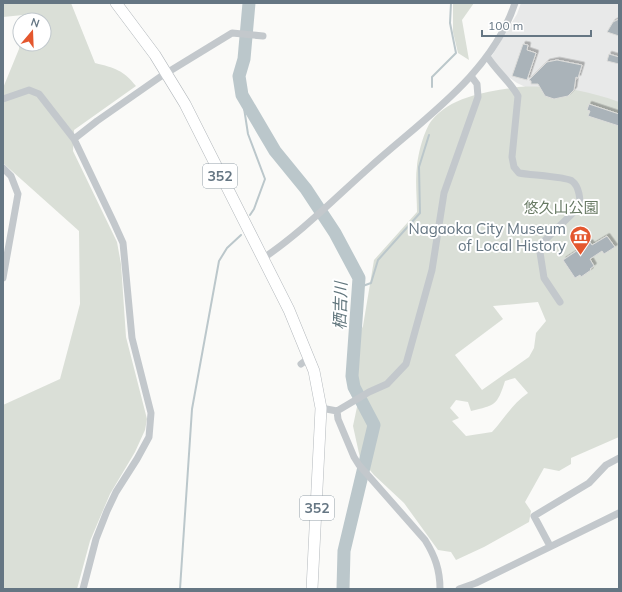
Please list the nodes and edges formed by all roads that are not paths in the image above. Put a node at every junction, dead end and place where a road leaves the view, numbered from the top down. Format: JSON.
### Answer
{"nodes":[{"id":1,"x":116,"y":3,"type":"edge"},
{"id":2,"x":515,"y":3,"type":"edge"},
{"id":3,"x":263,"y":36,"type":"dead end"},
{"id":4,"x":487,"y":56,"type":"junction"},
{"id":5,"x":166,"y":74,"type":"junction"},
{"id":6,"x":471,"y":76,"type":"junction"},
{"id":7,"x":3,"y":98,"type":"edge"},
{"id":8,"x":74,"y":139,"type":"junction"},
{"id":9,"x":3,"y":168,"type":"edge"},
{"id":10,"x":262,"y":259,"type":"junction"},
{"id":11,"x":3,"y":278,"type":"edge"},
{"id":12,"x":560,"y":302,"type":"dead end"},
{"id":13,"x":321,"y":408,"type":"junction"},
{"id":14,"x":337,"y":411,"type":"junction"},
{"id":15,"x":619,"y":458,"type":"edge"},
{"id":16,"x":619,"y":513,"type":"edge"},
{"id":17,"x":550,"y":546,"type":"junction"},
{"id":18,"x":83,"y":589,"type":"edge"},
{"id":19,"x":312,"y":589,"type":"edge"},
{"id":20,"x":440,"y":589,"type":"edge"},
{"id":21,"x":459,"y":589,"type":"edge"}],
"edges":[{"from":1,"to":5,"type":"highway","number":"352"},
{"from":2,"to":4,"type":"street"},
{"from":3,"to":5,"type":"street"},
{"from":4,"to":6,"type":"street"},
{"from":4,"to":12,"type":"street"},
{"from":5,"to":8,"type":"street"},
{"from":5,"to":10,"type":"highway","number":"352"},
{"from":6,"to":10,"type":"street"},
{"from":6,"to":14,"type":"street"},
{"from":7,"to":8,"type":"street"},
{"from":8,"to":18,"type":"street"},
{"from":9,"to":11,"type":"street"},
{"from":10,"to":13,"type":"highway","number":"352"},
{"from":13,"to":14,"type":"street"},
{"from":13,"to":19,"type":"highway","number":"352"},
{"from":14,"to":20,"type":"street"},
{"from":15,"to":17,"type":"street"},
{"from":16,"to":17,"type":"street"},
{"from":17,"to":21,"type":"street"}]}
